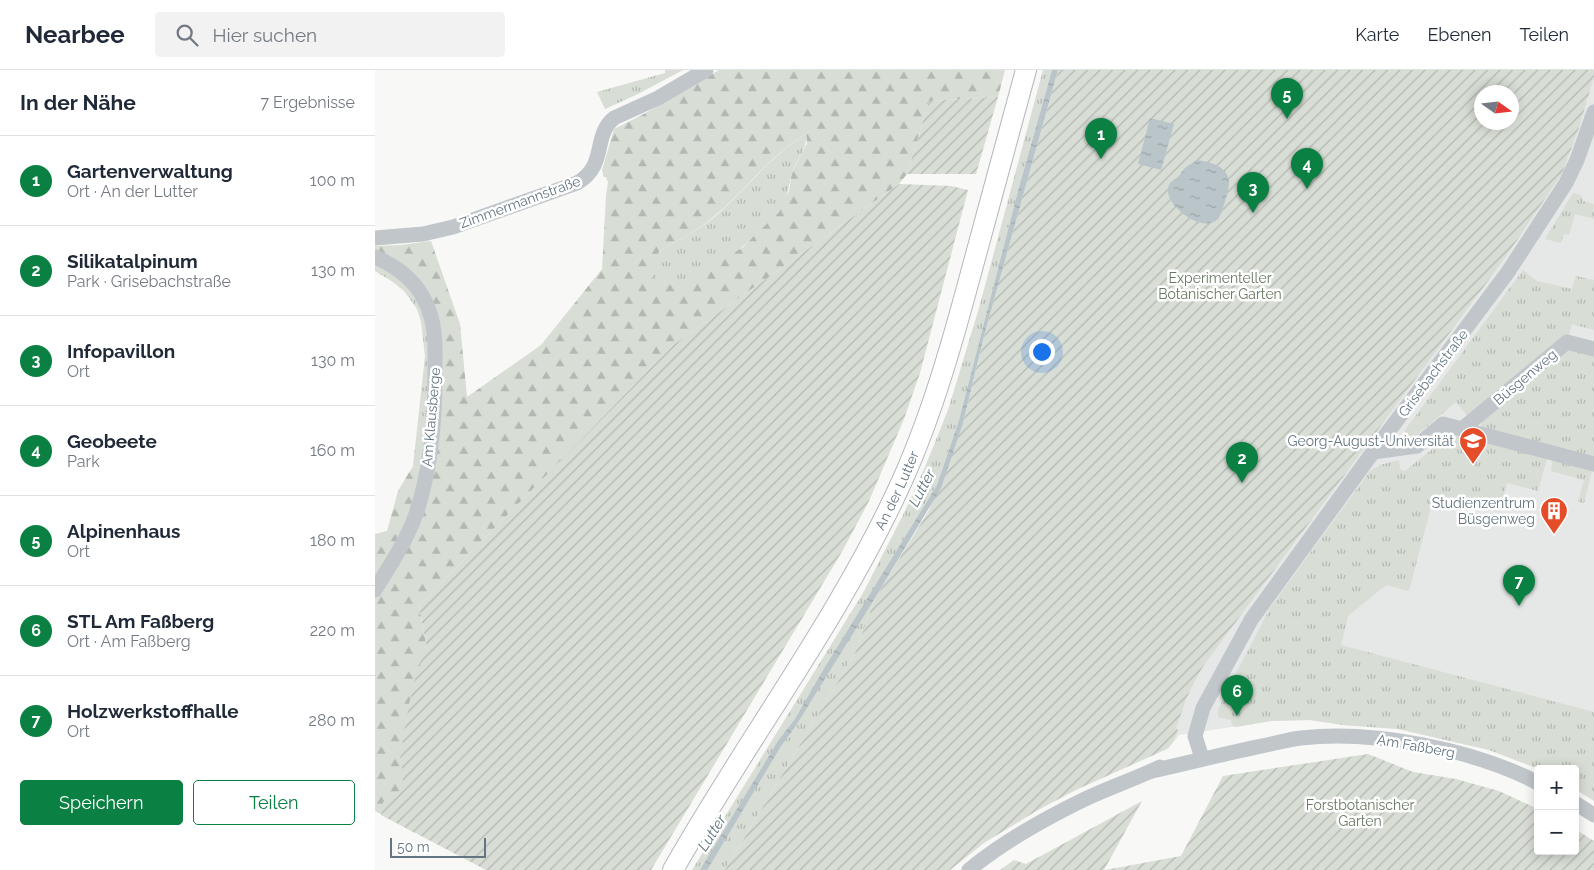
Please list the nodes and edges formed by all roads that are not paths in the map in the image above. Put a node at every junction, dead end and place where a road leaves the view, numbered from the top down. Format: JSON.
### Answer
{"nodes":[{"id":1,"x":706,"y":70,"type":"edge"},
{"id":2,"x":1026,"y":70,"type":"edge"},
{"id":3,"x":1594,"y":112,"type":"edge"},
{"id":4,"x":375,"y":238,"type":"edge"},
{"id":5,"x":375,"y":258,"type":"edge"},
{"id":6,"x":1594,"y":349,"type":"edge"},
{"id":7,"x":1462,"y":429,"type":"junction"},
{"id":8,"x":1373,"y":452,"type":"junction"},
{"id":9,"x":1594,"y":464,"type":"edge"},
{"id":10,"x":375,"y":590,"type":"edge"},
{"id":11,"x":1202,"y":755,"type":"junction"},
{"id":12,"x":1534,"y":781,"type":"edge"},
{"id":13,"x":1579,"y":806,"type":"edge"},
{"id":14,"x":1594,"y":815,"type":"edge"},
{"id":15,"x":673,"y":870,"type":"edge"},
{"id":16,"x":969,"y":870,"type":"edge"}],
"edges":[{"from":1,"to":4,"type":"street","name":"Zimmermannstraße"},
{"from":2,"to":15,"type":"main road","name":"An der Lutter"},
{"from":3,"to":8,"type":"street","name":"Grisebachstraße"},
{"from":5,"to":10,"type":"street","name":"Am Klausberge"},
{"from":6,"to":7,"type":"street","name":"Büsgenweg"},
{"from":7,"to":8,"type":"street"},
{"from":7,"to":9,"type":"street"},
{"from":8,"to":11,"type":"street","name":"Grisebachstraße"},
{"from":11,"to":12,"type":"street","name":"Am Faßberg"},
{"from":11,"to":16,"type":"street","name":"Am Faßberg"},
{"from":13,"to":14,"type":"street"}]}
